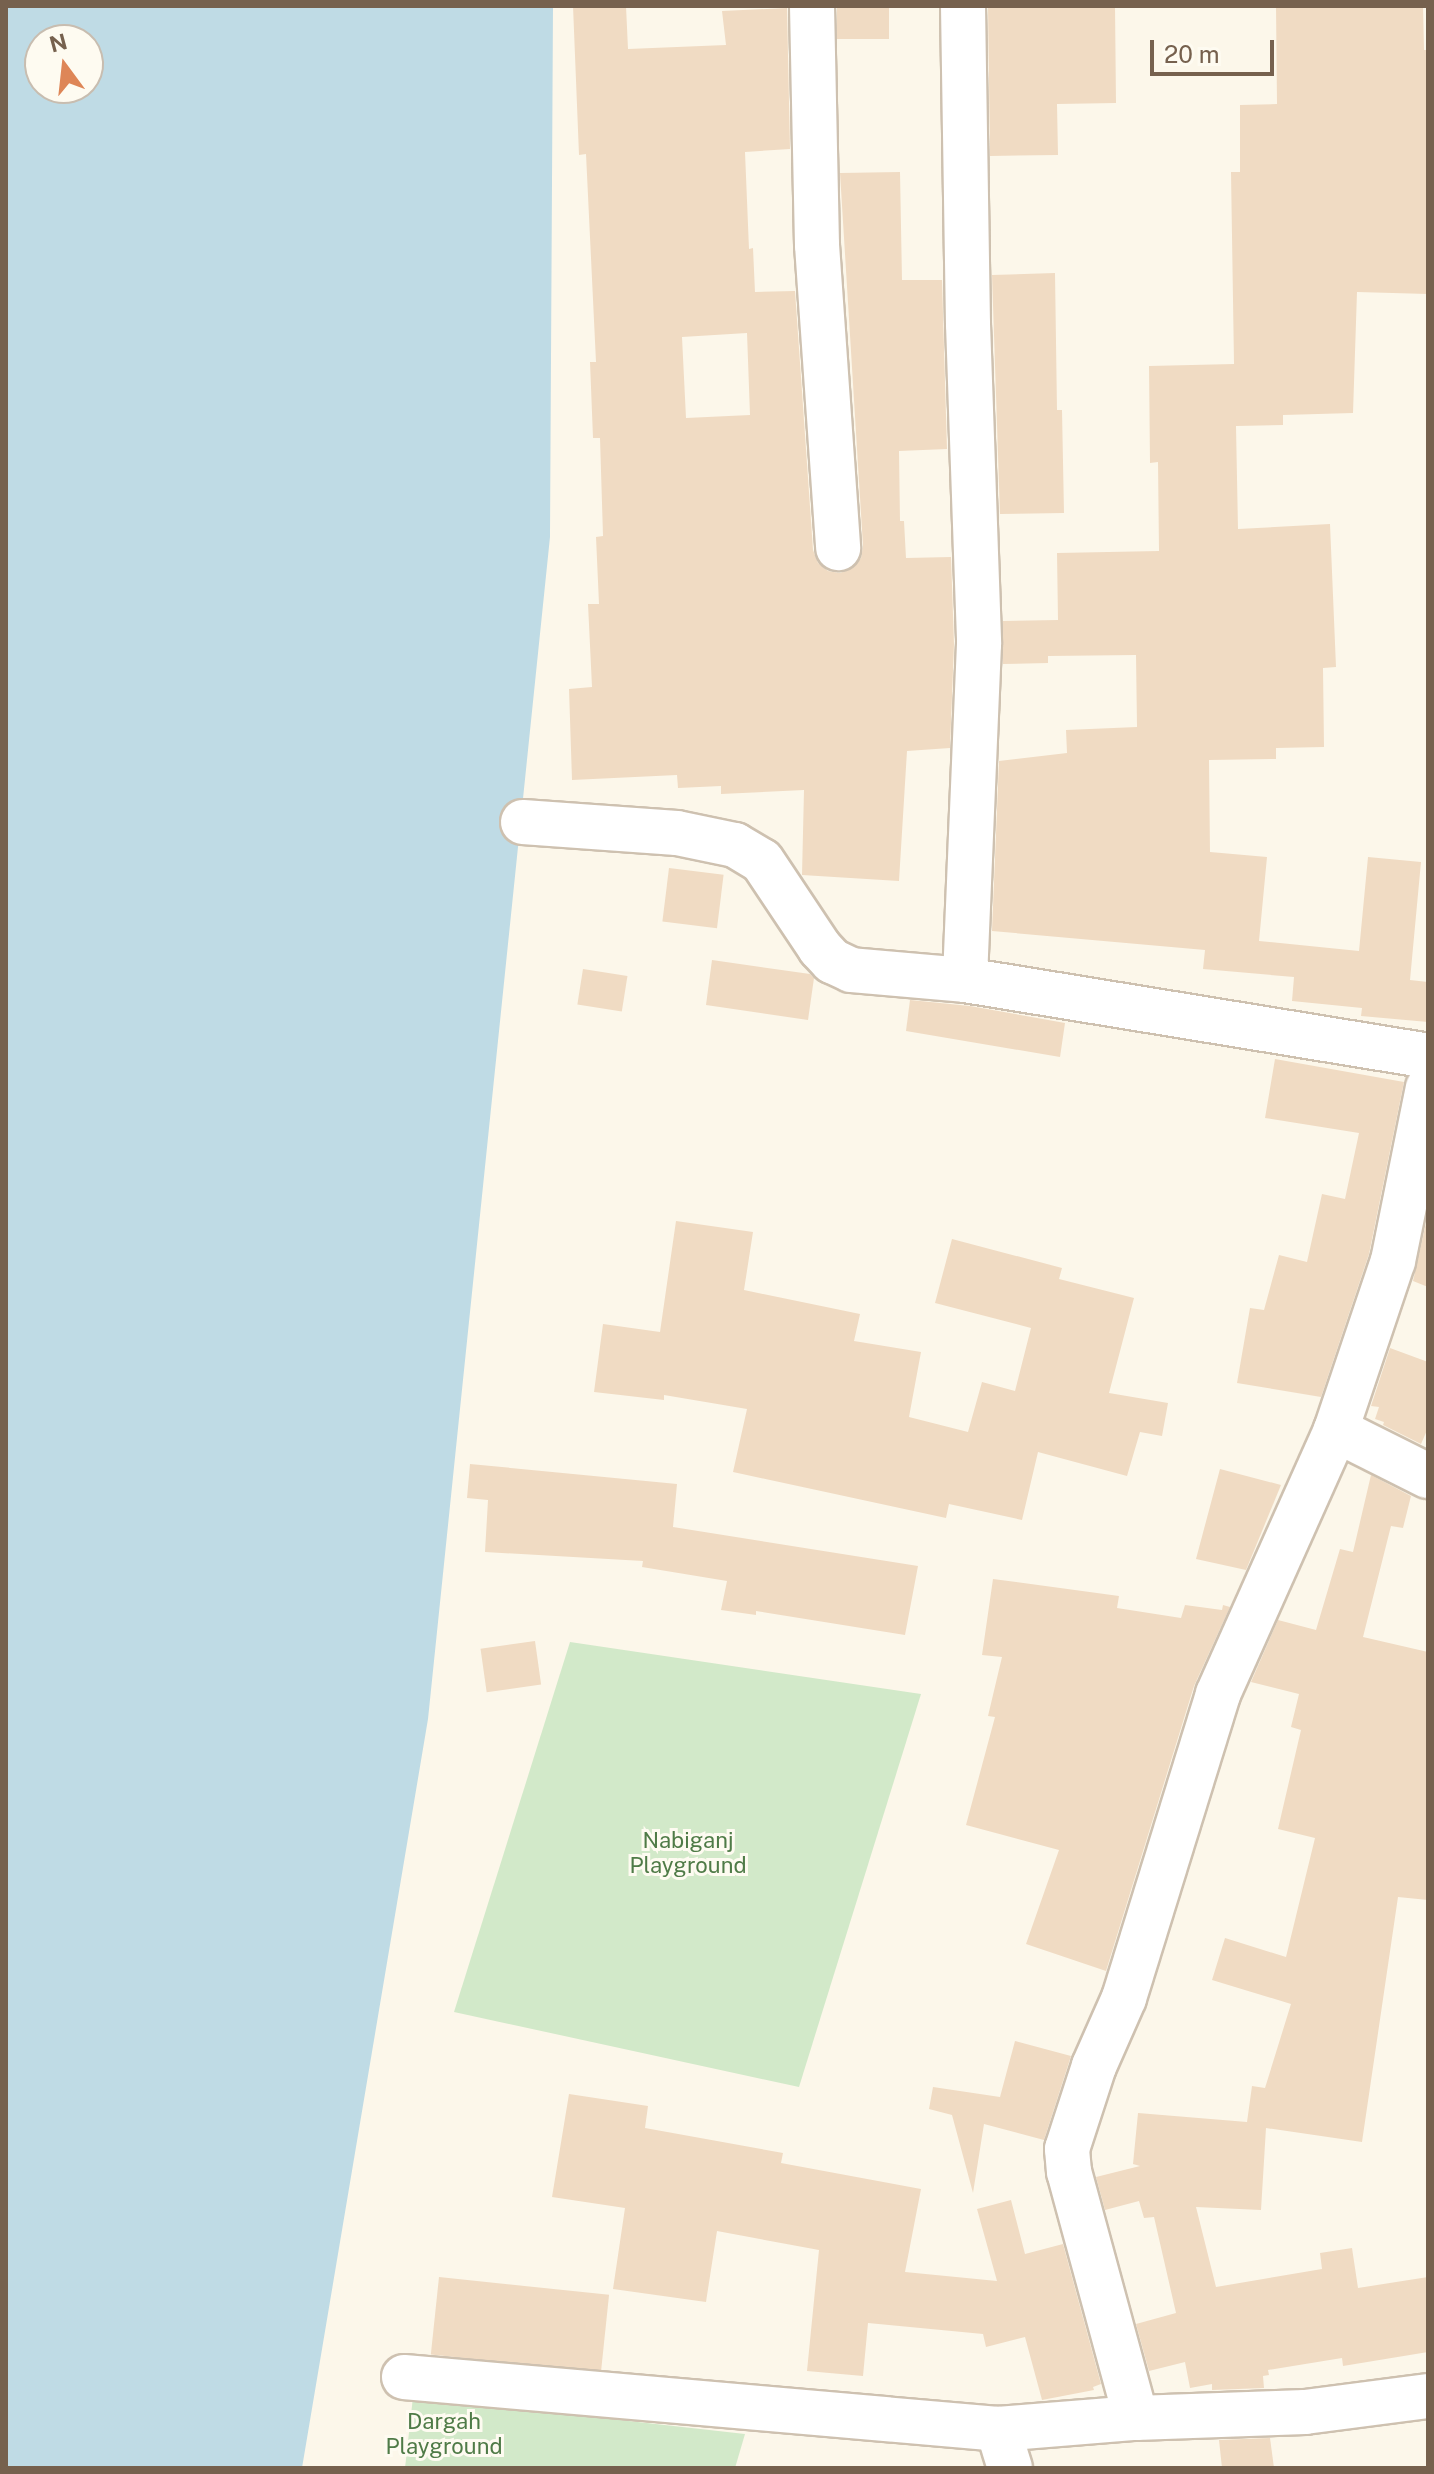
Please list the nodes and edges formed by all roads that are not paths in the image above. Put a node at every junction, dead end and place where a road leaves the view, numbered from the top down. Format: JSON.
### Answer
{"nodes":[{"id":1,"x":812,"y":6,"type":"edge"},
{"id":2,"x":963,"y":6,"type":"edge"},
{"id":3,"x":838,"y":548,"type":"dead end"},
{"id":4,"x":523,"y":822,"type":"dead end"},
{"id":5,"x":965,"y":980,"type":"junction"},
{"id":6,"x":1428,"y":1056,"type":"edge"},
{"id":7,"x":1428,"y":1088,"type":"edge"},
{"id":8,"x":1336,"y":1430,"type":"junction"},
{"id":9,"x":1428,"y":1476,"type":"edge"},
{"id":10,"x":404,"y":2377,"type":"dead end"},
{"id":11,"x":1428,"y":2396,"type":"edge"},
{"id":12,"x":1136,"y":2418,"type":"junction"},
{"id":13,"x":1004,"y":2449,"type":"edge"}],
"edges":[{"from":1,"to":3,"type":"street"},
{"from":2,"to":5,"type":"street"},
{"from":4,"to":5,"type":"street"},
{"from":5,"to":6,"type":"street"},
{"from":7,"to":8,"type":"street"},
{"from":8,"to":9,"type":"street"},
{"from":8,"to":12,"type":"street"},
{"from":10,"to":13,"type":"street"},
{"from":11,"to":12,"type":"street"},
{"from":12,"to":13,"type":"street"}]}
